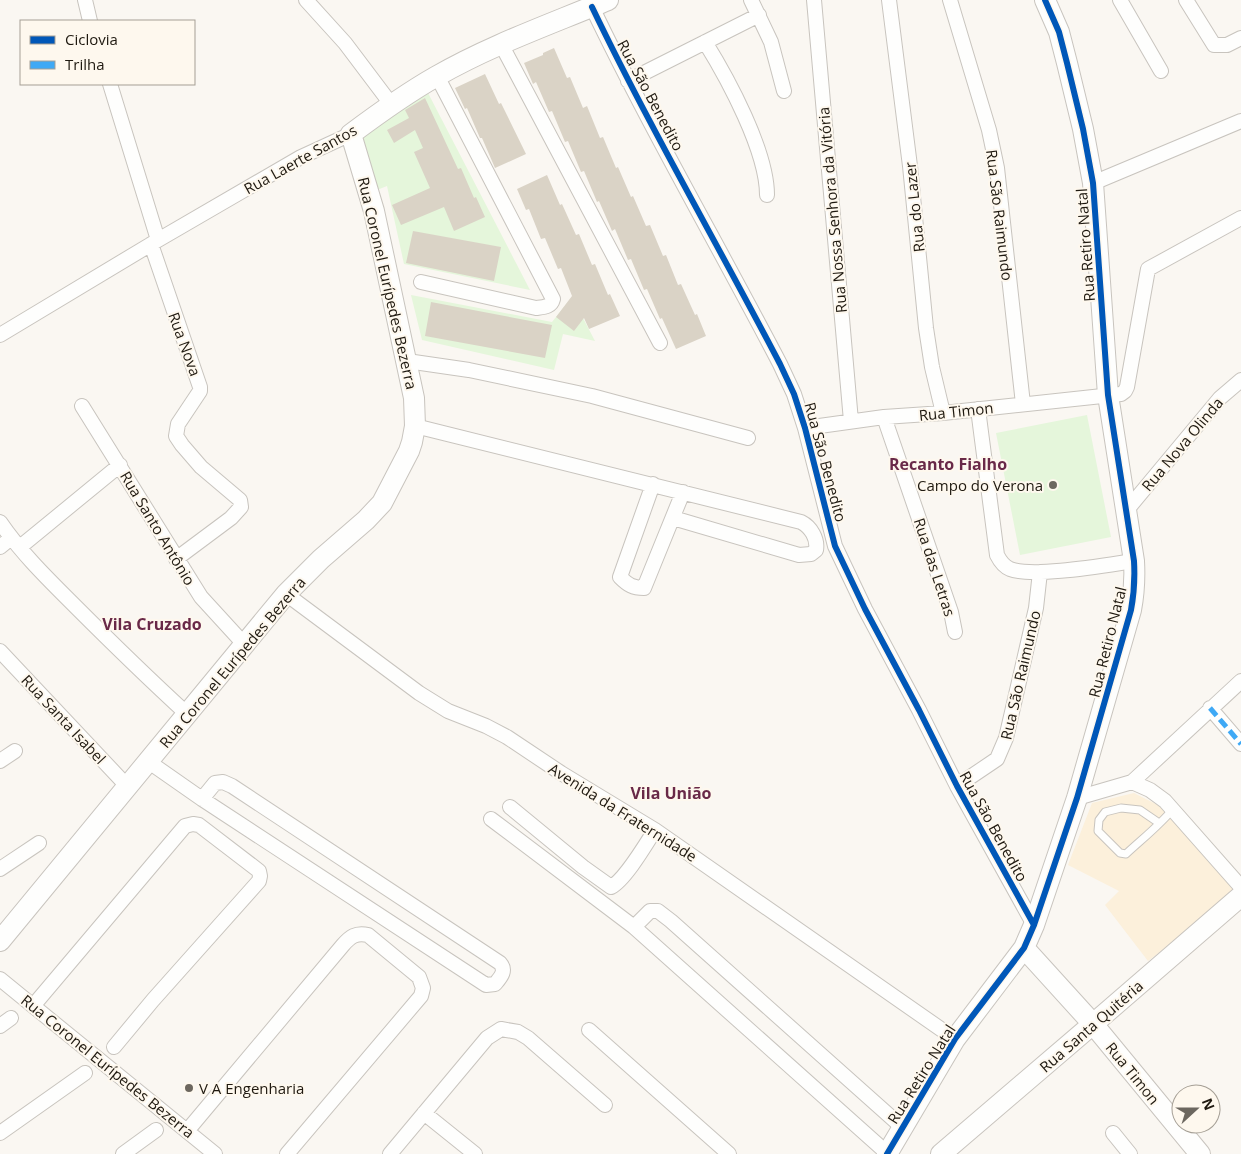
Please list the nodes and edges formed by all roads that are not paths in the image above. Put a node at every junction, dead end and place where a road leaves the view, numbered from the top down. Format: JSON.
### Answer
{"nodes":[{"id":1,"x":85,"y":0,"type":"edge"},
{"id":2,"x":306,"y":0,"type":"edge"},
{"id":3,"x":751,"y":0,"type":"edge"},
{"id":4,"x":814,"y":0,"type":"edge"},
{"id":5,"x":889,"y":0,"type":"edge"},
{"id":6,"x":950,"y":0,"type":"edge"},
{"id":7,"x":1045,"y":0,"type":"edge"},
{"id":8,"x":1120,"y":0,"type":"edge"},
{"id":9,"x":1186,"y":0,"type":"edge"},
{"id":10,"x":600,"y":3,"type":"edge"},
{"id":11,"x":759,"y":15,"type":"junction"},
{"id":12,"x":90,"y":20,"type":"edge"},
{"id":13,"x":1241,"y":38,"type":"edge"},
{"id":14,"x":704,"y":42,"type":"junction"},
{"id":15,"x":501,"y":44,"type":"junction"},
{"id":16,"x":1161,"y":72,"type":"dead end"},
{"id":17,"x":438,"y":76,"type":"junction"},
{"id":18,"x":628,"y":81,"type":"junction"},
{"id":19,"x":110,"y":85,"type":"edge"},
{"id":20,"x":784,"y":91,"type":"dead end"},
{"id":21,"x":390,"y":104,"type":"junction"},
{"id":22,"x":1241,"y":121,"type":"edge"},
{"id":23,"x":351,"y":134,"type":"junction"},
{"id":24,"x":1093,"y":183,"type":"junction"},
{"id":25,"x":767,"y":195,"type":"dead end"},
{"id":26,"x":1241,"y":218,"type":"edge"},
{"id":27,"x":154,"y":242,"type":"junction"},
{"id":28,"x":421,"y":282,"type":"dead end"},
{"id":29,"x":0,"y":336,"type":"edge"},
{"id":30,"x":660,"y":343,"type":"dead end"},
{"id":31,"x":407,"y":361,"type":"junction"},
{"id":32,"x":1241,"y":380,"type":"edge"},
{"id":33,"x":1108,"y":395,"type":"junction"},
{"id":34,"x":1023,"y":404,"type":"junction"},
{"id":35,"x":82,"y":406,"type":"dead end"},
{"id":36,"x":978,"y":409,"type":"junction"},
{"id":37,"x":943,"y":413,"type":"junction"},
{"id":38,"x":884,"y":417,"type":"junction"},
{"id":39,"x":851,"y":421,"type":"junction"},
{"id":40,"x":416,"y":426,"type":"junction"},
{"id":41,"x":805,"y":428,"type":"junction"},
{"id":42,"x":748,"y":438,"type":"dead end"},
{"id":43,"x":120,"y":465,"type":"junction"},
{"id":44,"x":653,"y":484,"type":"junction"},
{"id":45,"x":683,"y":492,"type":"junction"},
{"id":46,"x":1126,"y":511,"type":"junction"},
{"id":47,"x":672,"y":518,"type":"junction"},
{"id":48,"x":0,"y":522,"type":"edge"},
{"id":49,"x":10,"y":544,"type":"edge"},
{"id":50,"x":176,"y":559,"type":"junction"},
{"id":51,"x":1134,"y":562,"type":"junction"},
{"id":52,"x":1040,"y":572,"type":"junction"},
{"id":53,"x":286,"y":594,"type":"junction"},
{"id":54,"x":955,"y":632,"type":"dead end"},
{"id":55,"x":244,"y":644,"type":"junction"},
{"id":56,"x":0,"y":651,"type":"edge"},
{"id":57,"x":1241,"y":681,"type":"edge"},
{"id":58,"x":1210,"y":708,"type":"junction"},
{"id":59,"x":186,"y":713,"type":"junction"},
{"id":60,"x":1241,"y":744,"type":"edge"},
{"id":61,"x":15,"y":751,"type":"dead end"},
{"id":62,"x":0,"y":761,"type":"edge"},
{"id":63,"x":149,"y":762,"type":"junction"},
{"id":64,"x":1132,"y":782,"type":"junction"},
{"id":65,"x":128,"y":786,"type":"junction"},
{"id":66,"x":957,"y":786,"type":"junction"},
{"id":67,"x":1077,"y":798,"type":"junction"},
{"id":68,"x":202,"y":799,"type":"junction"},
{"id":69,"x":510,"y":807,"type":"dead end"},
{"id":70,"x":1173,"y":810,"type":"junction"},
{"id":71,"x":491,"y":819,"type":"dead end"},
{"id":72,"x":1159,"y":823,"type":"junction"},
{"id":73,"x":656,"y":830,"type":"junction"},
{"id":74,"x":39,"y":843,"type":"dead end"},
{"id":75,"x":0,"y":869,"type":"edge"},
{"id":76,"x":1241,"y":887,"type":"edge"},
{"id":77,"x":1241,"y":896,"type":"edge"},
{"id":78,"x":1034,"y":925,"type":"junction"},
{"id":79,"x":634,"y":927,"type":"junction"},
{"id":80,"x":0,"y":941,"type":"edge"},
{"id":81,"x":1024,"y":948,"type":"junction"},
{"id":82,"x":0,"y":979,"type":"edge"},
{"id":83,"x":33,"y":1006,"type":"junction"},
{"id":84,"x":1093,"y":1024,"type":"junction"},
{"id":85,"x":590,"y":1030,"type":"dead end"},
{"id":86,"x":956,"y":1039,"type":"junction"},
{"id":87,"x":114,"y":1047,"type":"dead end"},
{"id":88,"x":85,"y":1073,"type":"dead end"},
{"id":89,"x":605,"y":1105,"type":"dead end"},
{"id":90,"x":424,"y":1113,"type":"junction"},
{"id":91,"x":902,"y":1127,"type":"junction"},
{"id":92,"x":156,"y":1130,"type":"dead end"},
{"id":93,"x":186,"y":1130,"type":"junction"},
{"id":94,"x":0,"y":1133,"type":"edge"},
{"id":95,"x":1113,"y":1133,"type":"dead end"},
{"id":96,"x":1125,"y":1152,"type":"edge"},
{"id":97,"x":123,"y":1154,"type":"edge"},
{"id":98,"x":215,"y":1154,"type":"edge"},
{"id":99,"x":287,"y":1154,"type":"edge"},
{"id":100,"x":390,"y":1154,"type":"edge"},
{"id":101,"x":475,"y":1154,"type":"edge"},
{"id":102,"x":729,"y":1154,"type":"edge"},
{"id":103,"x":887,"y":1154,"type":"edge"},
{"id":104,"x":940,"y":1154,"type":"edge"},
{"id":105,"x":1200,"y":1154,"type":"edge"}],
"edges":[{"from":1,"to":12,"type":"street"},
{"from":2,"to":21,"type":"street"},
{"from":3,"to":11,"type":"street"},
{"from":4,"to":39,"type":"street","name":"Rua Nossa Senhora da Vitória"},
{"from":5,"to":37,"type":"street","name":"Rua do Lazer"},
{"from":6,"to":34,"type":"street","name":"Rua São Raimundo"},
{"from":7,"to":24,"type":"street","name":"Rua Retiro Natal"},
{"from":8,"to":16,"type":"street"},
{"from":9,"to":13,"type":"street"},
{"from":10,"to":15,"type":"street","name":"Rua Laerte Santos"},
{"from":10,"to":18,"type":"street","name":"Rua São Benedito"},
{"from":11,"to":14,"type":"street"},
{"from":11,"to":20,"type":"street"},
{"from":14,"to":18,"type":"street"},
{"from":14,"to":25,"type":"street"},
{"from":15,"to":17,"type":"street","name":"Rua Laerte Santos"},
{"from":15,"to":30,"type":"street"},
{"from":17,"to":21,"type":"street","name":"Rua Laerte Santos"},
{"from":17,"to":28,"type":"street"},
{"from":18,"to":41,"type":"street","name":"Rua São Benedito"},
{"from":19,"to":27,"type":"street"},
{"from":21,"to":23,"type":"street","name":"Rua Laerte Santos"},
{"from":22,"to":24,"type":"street"},
{"from":23,"to":27,"type":"street","name":"Rua Laerte Santos"},
{"from":23,"to":31,"type":"street","name":"Rua Coronel Eurípedes Bezerra"},
{"from":24,"to":33,"type":"street","name":"Rua Retiro Natal"},
{"from":26,"to":33,"type":"street"},
{"from":27,"to":29,"type":"street","name":"Rua Laerte Santos"},
{"from":27,"to":50,"type":"street","name":"Rua Nova"},
{"from":31,"to":40,"type":"street","name":"Rua Coronel Eurípedes Bezerra"},
{"from":31,"to":42,"type":"street"},
{"from":32,"to":46,"type":"street","name":"Rua Nova Olinda"},
{"from":33,"to":34,"type":"street","name":"Rua Timon"},
{"from":33,"to":46,"type":"street","name":"Rua Retiro Natal"},
{"from":34,"to":36,"type":"street","name":"Rua Timon"},
{"from":35,"to":43,"type":"street","name":"Rua Santo Antônio"},
{"from":36,"to":37,"type":"street","name":"Rua Timon"},
{"from":36,"to":52,"type":"street"},
{"from":37,"to":38,"type":"street","name":"Rua Timon"},
{"from":38,"to":39,"type":"street","name":"Rua Timon"},
{"from":38,"to":54,"type":"street","name":"Rua das Letras"},
{"from":39,"to":41,"type":"street","name":"Rua Timon"},
{"from":40,"to":44,"type":"street"},
{"from":40,"to":53,"type":"street","name":"Rua Coronel Eurípedes Bezerra"},
{"from":41,"to":66,"type":"street","name":"Rua São Benedito"},
{"from":43,"to":49,"type":"street"},
{"from":43,"to":50,"type":"street","name":"Rua Santo Antônio"},
{"from":44,"to":45,"type":"street"},
{"from":44,"to":47,"type":"street"},
{"from":45,"to":47,"type":"street"},
{"from":45,"to":47,"type":"street"},
{"from":46,"to":51,"type":"street","name":"Rua Retiro Natal"},
{"from":48,"to":49,"type":"street"},
{"from":49,"to":59,"type":"street"},
{"from":50,"to":55,"type":"street","name":"Rua Santo Antônio"},
{"from":51,"to":52,"type":"street"},
{"from":51,"to":67,"type":"street","name":"Rua Retiro Natal"},
{"from":52,"to":66,"type":"street","name":"Rua São Raimundo"},
{"from":53,"to":55,"type":"street","name":"Rua Coronel Eurípedes Bezerra"},
{"from":53,"to":73,"type":"street","name":"Avenida da Fraternidade"},
{"from":55,"to":59,"type":"street","name":"Rua Coronel Eurípedes Bezerra"},
{"from":56,"to":65,"type":"street","name":"Rua Santa Isabel"},
{"from":57,"to":58,"type":"street"},
{"from":58,"to":60,"type":"street"},
{"from":58,"to":64,"type":"street"},
{"from":59,"to":63,"type":"street","name":"Rua Coronel Eurípedes Bezerra"},
{"from":61,"to":62,"type":"street"},
{"from":63,"to":65,"type":"street","name":"Rua Coronel Eurípedes Bezerra"},
{"from":63,"to":68,"type":"street"},
{"from":64,"to":67,"type":"street"},
{"from":64,"to":70,"type":"street"},
{"from":65,"to":80,"type":"street","name":"Rua Coronel Eurípedes Bezerra"},
{"from":66,"to":78,"type":"street","name":"Rua São Benedito"},
{"from":67,"to":78,"type":"street","name":"Rua Retiro Natal"},
{"from":68,"to":68,"type":"street"},
{"from":69,"to":73,"type":"street"},
{"from":70,"to":72,"type":"lane"},
{"from":70,"to":76,"type":"street"},
{"from":71,"to":79,"type":"street"},
{"from":72,"to":72,"type":"lane"},
{"from":73,"to":86,"type":"street","name":"Avenida da Fraternidade"},
{"from":74,"to":75,"type":"street"},
{"from":77,"to":84,"type":"street","name":"Rua Santa Quitéria"},
{"from":78,"to":81,"type":"street","name":"Rua Retiro Natal"},
{"from":79,"to":91,"type":"street"},
{"from":79,"to":103,"type":"street"},
{"from":81,"to":84,"type":"street","name":"Rua Timon"},
{"from":81,"to":86,"type":"street","name":"Rua Retiro Natal"},
{"from":82,"to":83,"type":"street","name":"Rua Coronel Eurípedes Bezerra"},
{"from":83,"to":87,"type":"street"},
{"from":83,"to":93,"type":"street","name":"Rua Coronel Eurípedes Bezerra"},
{"from":84,"to":104,"type":"street","name":"Rua Santa Quitéria"},
{"from":84,"to":105,"type":"street","name":"Rua Timon"},
{"from":85,"to":102,"type":"street"},
{"from":86,"to":91,"type":"street","name":"Rua Retiro Natal"},
{"from":88,"to":94,"type":"street"},
{"from":89,"to":90,"type":"street"},
{"from":90,"to":100,"type":"street"},
{"from":90,"to":101,"type":"street"},
{"from":91,"to":103,"type":"street","name":"Rua Retiro Natal"},
{"from":92,"to":97,"type":"street"},
{"from":93,"to":98,"type":"street","name":"Rua Coronel Eurípedes Bezerra"},
{"from":93,"to":99,"type":"street"},
{"from":95,"to":96,"type":"street"}]}
